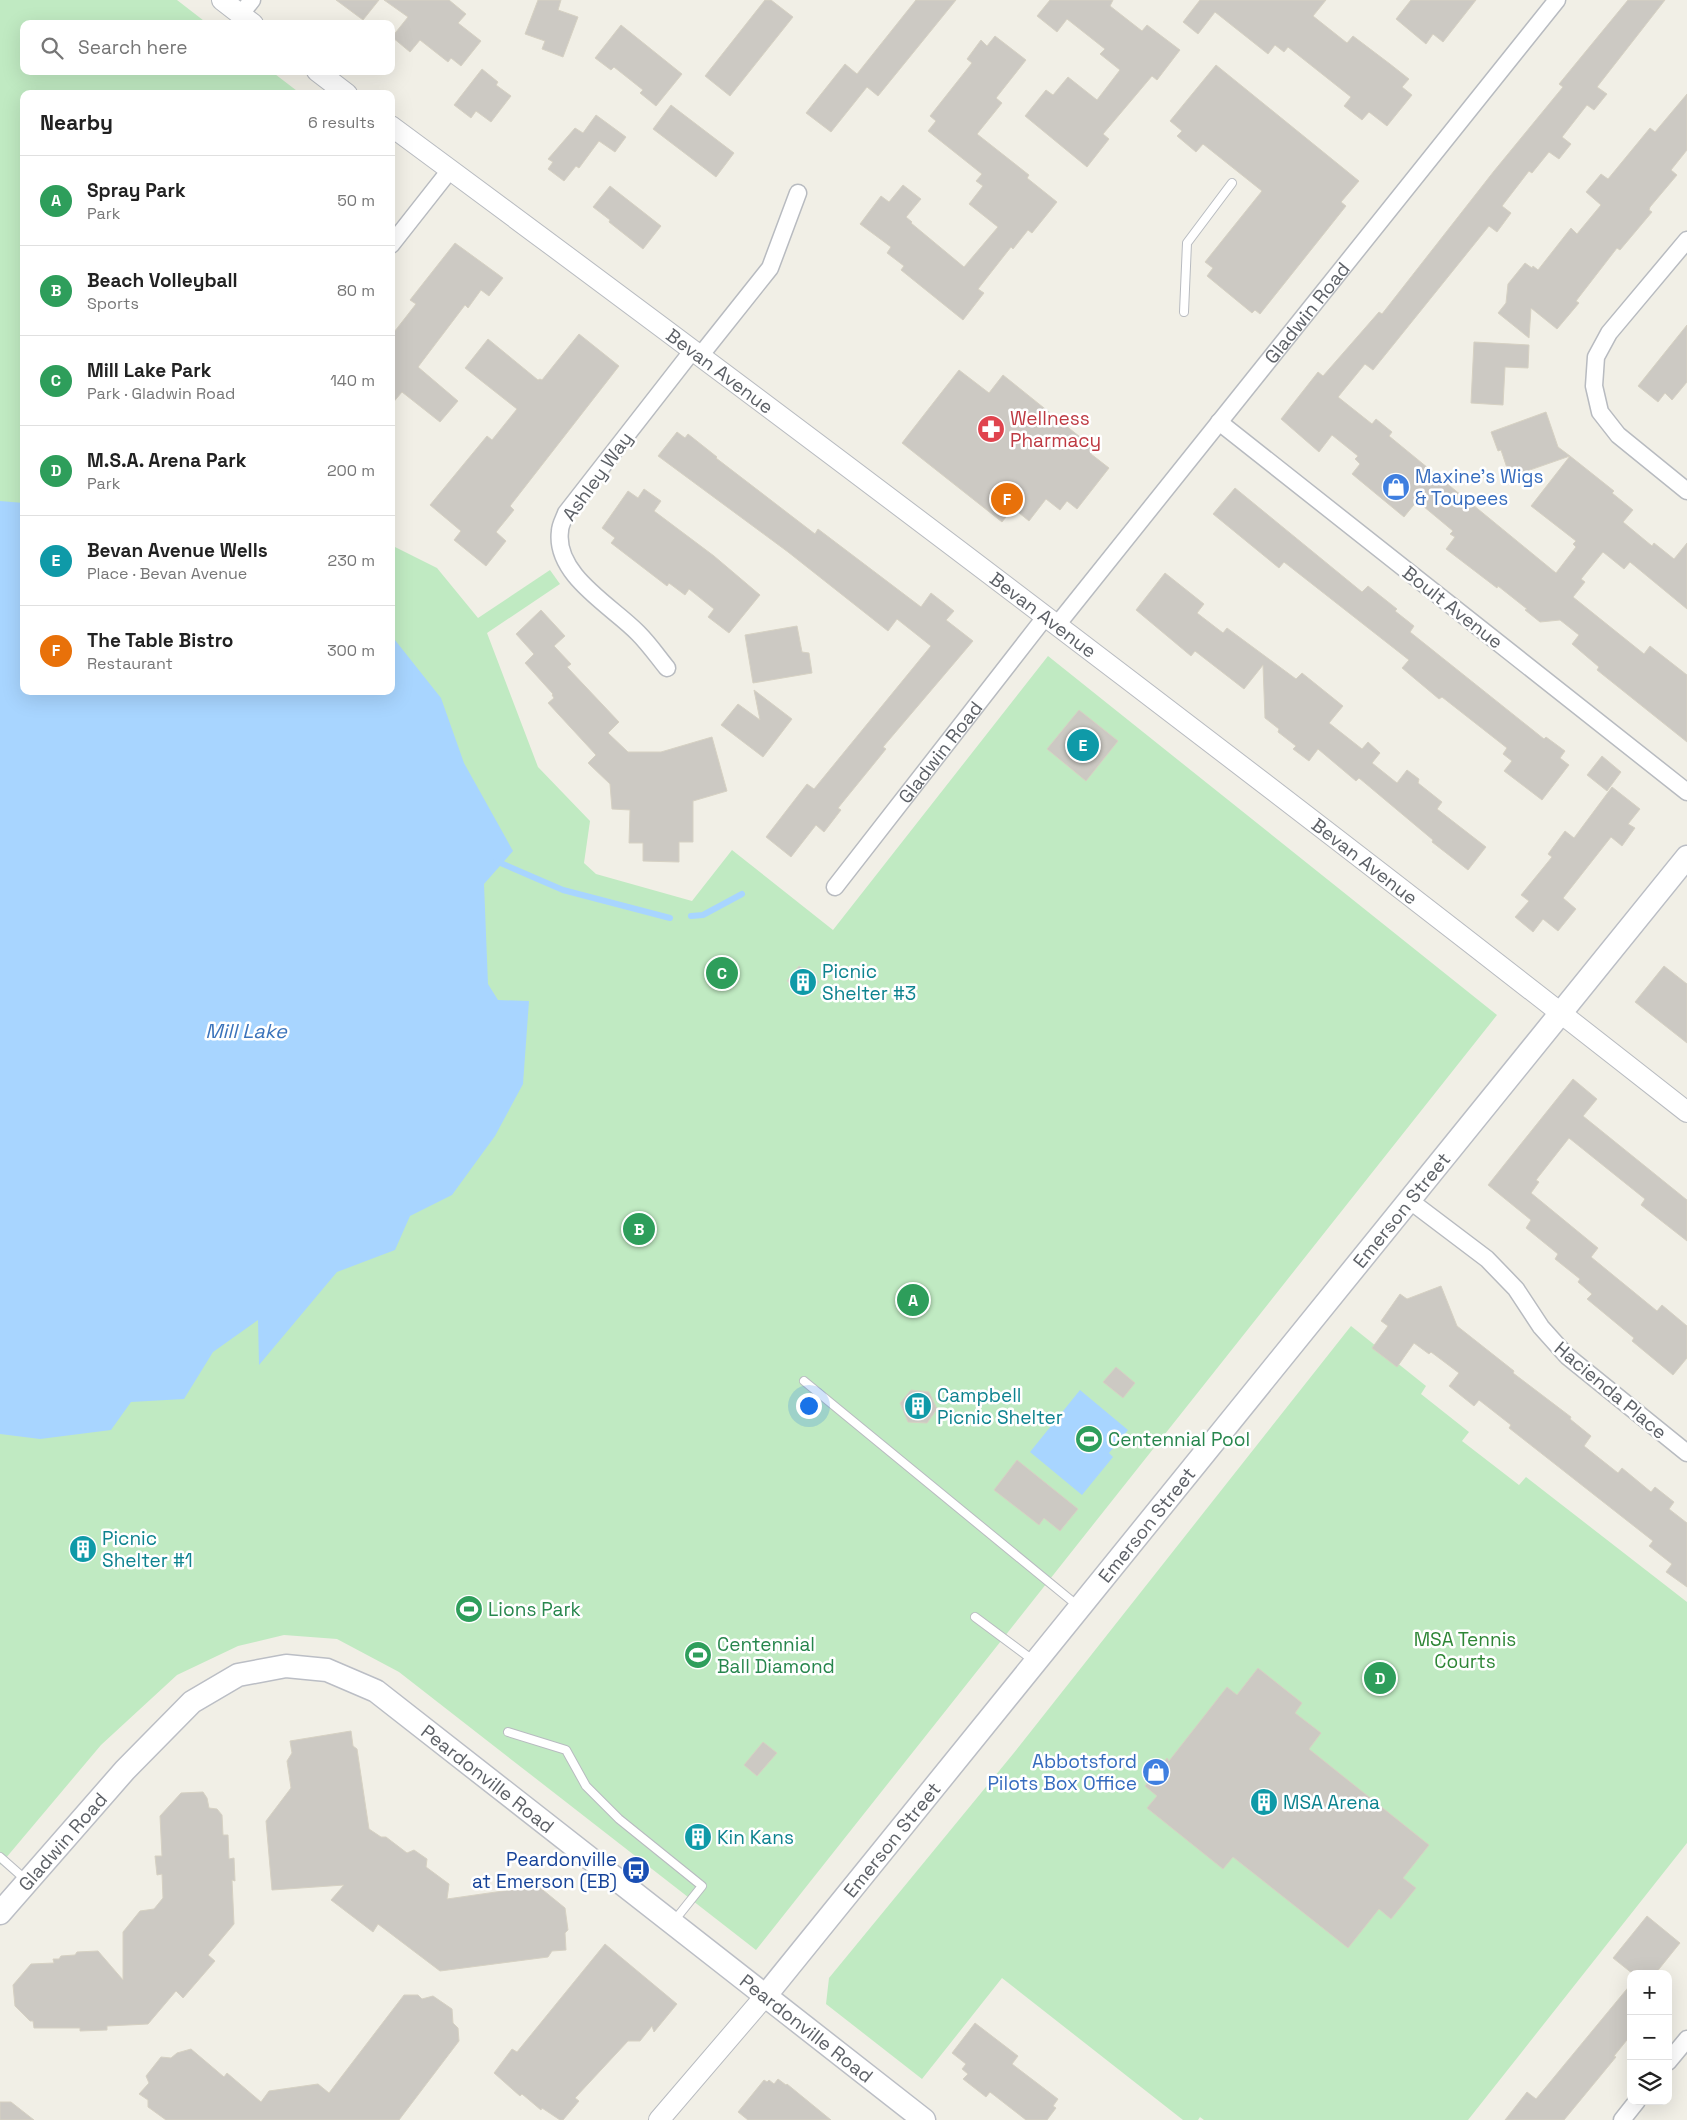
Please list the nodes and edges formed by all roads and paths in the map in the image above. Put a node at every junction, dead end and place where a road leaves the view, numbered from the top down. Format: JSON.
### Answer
{"nodes":[{"id":1,"x":222,"y":0,"type":"edge"},
{"id":2,"x":1557,"y":0,"type":"edge"},
{"id":3,"x":249,"y":13,"type":"edge"},
{"id":4,"x":322,"y":75,"type":"edge"},
{"id":5,"x":342,"y":90,"type":"edge"},
{"id":6,"x":395,"y":129,"type":"edge"},
{"id":7,"x":450,"y":170,"type":"junction"},
{"id":8,"x":1232,"y":183,"type":"dead end"},
{"id":9,"x":798,"y":193,"type":"dead end"},
{"id":10,"x":395,"y":240,"type":"edge"},
{"id":11,"x":1687,"y":240,"type":"edge"},
{"id":12,"x":1184,"y":312,"type":"dead end"},
{"id":13,"x":696,"y":353,"type":"junction"},
{"id":14,"x":1219,"y":422,"type":"junction"},
{"id":15,"x":1687,"y":491,"type":"edge"},
{"id":16,"x":1051,"y":621,"type":"junction"},
{"id":17,"x":667,"y":668,"type":"dead end"},
{"id":18,"x":1687,"y":792,"type":"edge"},
{"id":19,"x":1687,"y":857,"type":"edge"},
{"id":20,"x":835,"y":887,"type":"dead end"},
{"id":21,"x":1561,"y":1013,"type":"junction"},
{"id":22,"x":1687,"y":1112,"type":"edge"},
{"id":23,"x":1410,"y":1200,"type":"junction"},
{"id":24,"x":804,"y":1381,"type":"dead end"},
{"id":25,"x":1687,"y":1453,"type":"edge"},
{"id":26,"x":1080,"y":1607,"type":"junction"},
{"id":27,"x":975,"y":1617,"type":"dead end"},
{"id":28,"x":1035,"y":1662,"type":"junction"},
{"id":29,"x":508,"y":1732,"type":"dead end"},
{"id":30,"x":125,"y":1770,"type":"joint"},
{"id":31,"x":0,"y":1856,"type":"edge"},
{"id":32,"x":28,"y":1881,"type":"junction"},
{"id":33,"x":0,"y":1913,"type":"edge"},
{"id":34,"x":673,"y":1922,"type":"junction"},
{"id":35,"x":766,"y":1995,"type":"junction"},
{"id":36,"x":1687,"y":2039,"type":"edge"},
{"id":37,"x":1670,"y":2060,"type":"edge"},
{"id":38,"x":1634,"y":2105,"type":"edge"},
{"id":39,"x":659,"y":2120,"type":"edge"},
{"id":40,"x":924,"y":2120,"type":"edge"},
{"id":41,"x":1622,"y":2120,"type":"edge"}],
"edges":[{"from":1,"to":3,"type":"street"},
{"from":2,"to":14,"type":"street","name":"Gladwin Road"},
{"from":4,"to":5,"type":"street"},
{"from":6,"to":7,"type":"street","name":"Bevan Avenue"},
{"from":7,"to":10,"type":"street"},
{"from":7,"to":13,"type":"street","name":"Bevan Avenue"},
{"from":8,"to":12,"type":"lane"},
{"from":9,"to":13,"type":"street","name":"Ashley Way"},
{"from":11,"to":15,"type":"street"},
{"from":13,"to":16,"type":"street","name":"Bevan Avenue"},
{"from":13,"to":17,"type":"street","name":"Ashley Way"},
{"from":14,"to":16,"type":"street","name":"Gladwin Road"},
{"from":14,"to":18,"type":"street","name":"Boult Avenue"},
{"from":16,"to":20,"type":"street","name":"Gladwin Road"},
{"from":16,"to":21,"type":"street","name":"Bevan Avenue"},
{"from":19,"to":21,"type":"main road","name":"Emerson Street"},
{"from":21,"to":22,"type":"street","name":"Bevan Avenue"},
{"from":21,"to":23,"type":"main road","name":"Emerson Street"},
{"from":23,"to":25,"type":"street","name":"Hacienda Place"},
{"from":23,"to":26,"type":"main road","name":"Emerson Street"},
{"from":24,"to":26,"type":"lane"},
{"from":26,"to":28,"type":"main road","name":"Emerson Street"},
{"from":27,"to":28,"type":"lane"},
{"from":28,"to":35,"type":"main road","name":"Emerson Street"},
{"from":29,"to":34,"type":"lane"},
{"from":30,"to":32,"type":"main road","name":"Gladwin Road"},
{"from":30,"to":34,"type":"main road","name":"Peardonville Road"},
{"from":31,"to":32,"type":"lane"},
{"from":32,"to":33,"type":"main road","name":"Gladwin Road"},
{"from":34,"to":35,"type":"main road","name":"Peardonville Road"},
{"from":35,"to":39,"type":"street","name":"Emerson Street"},
{"from":35,"to":40,"type":"main road","name":"Peardonville Road"},
{"from":36,"to":37,"type":"street"},
{"from":38,"to":41,"type":"street"}]}
